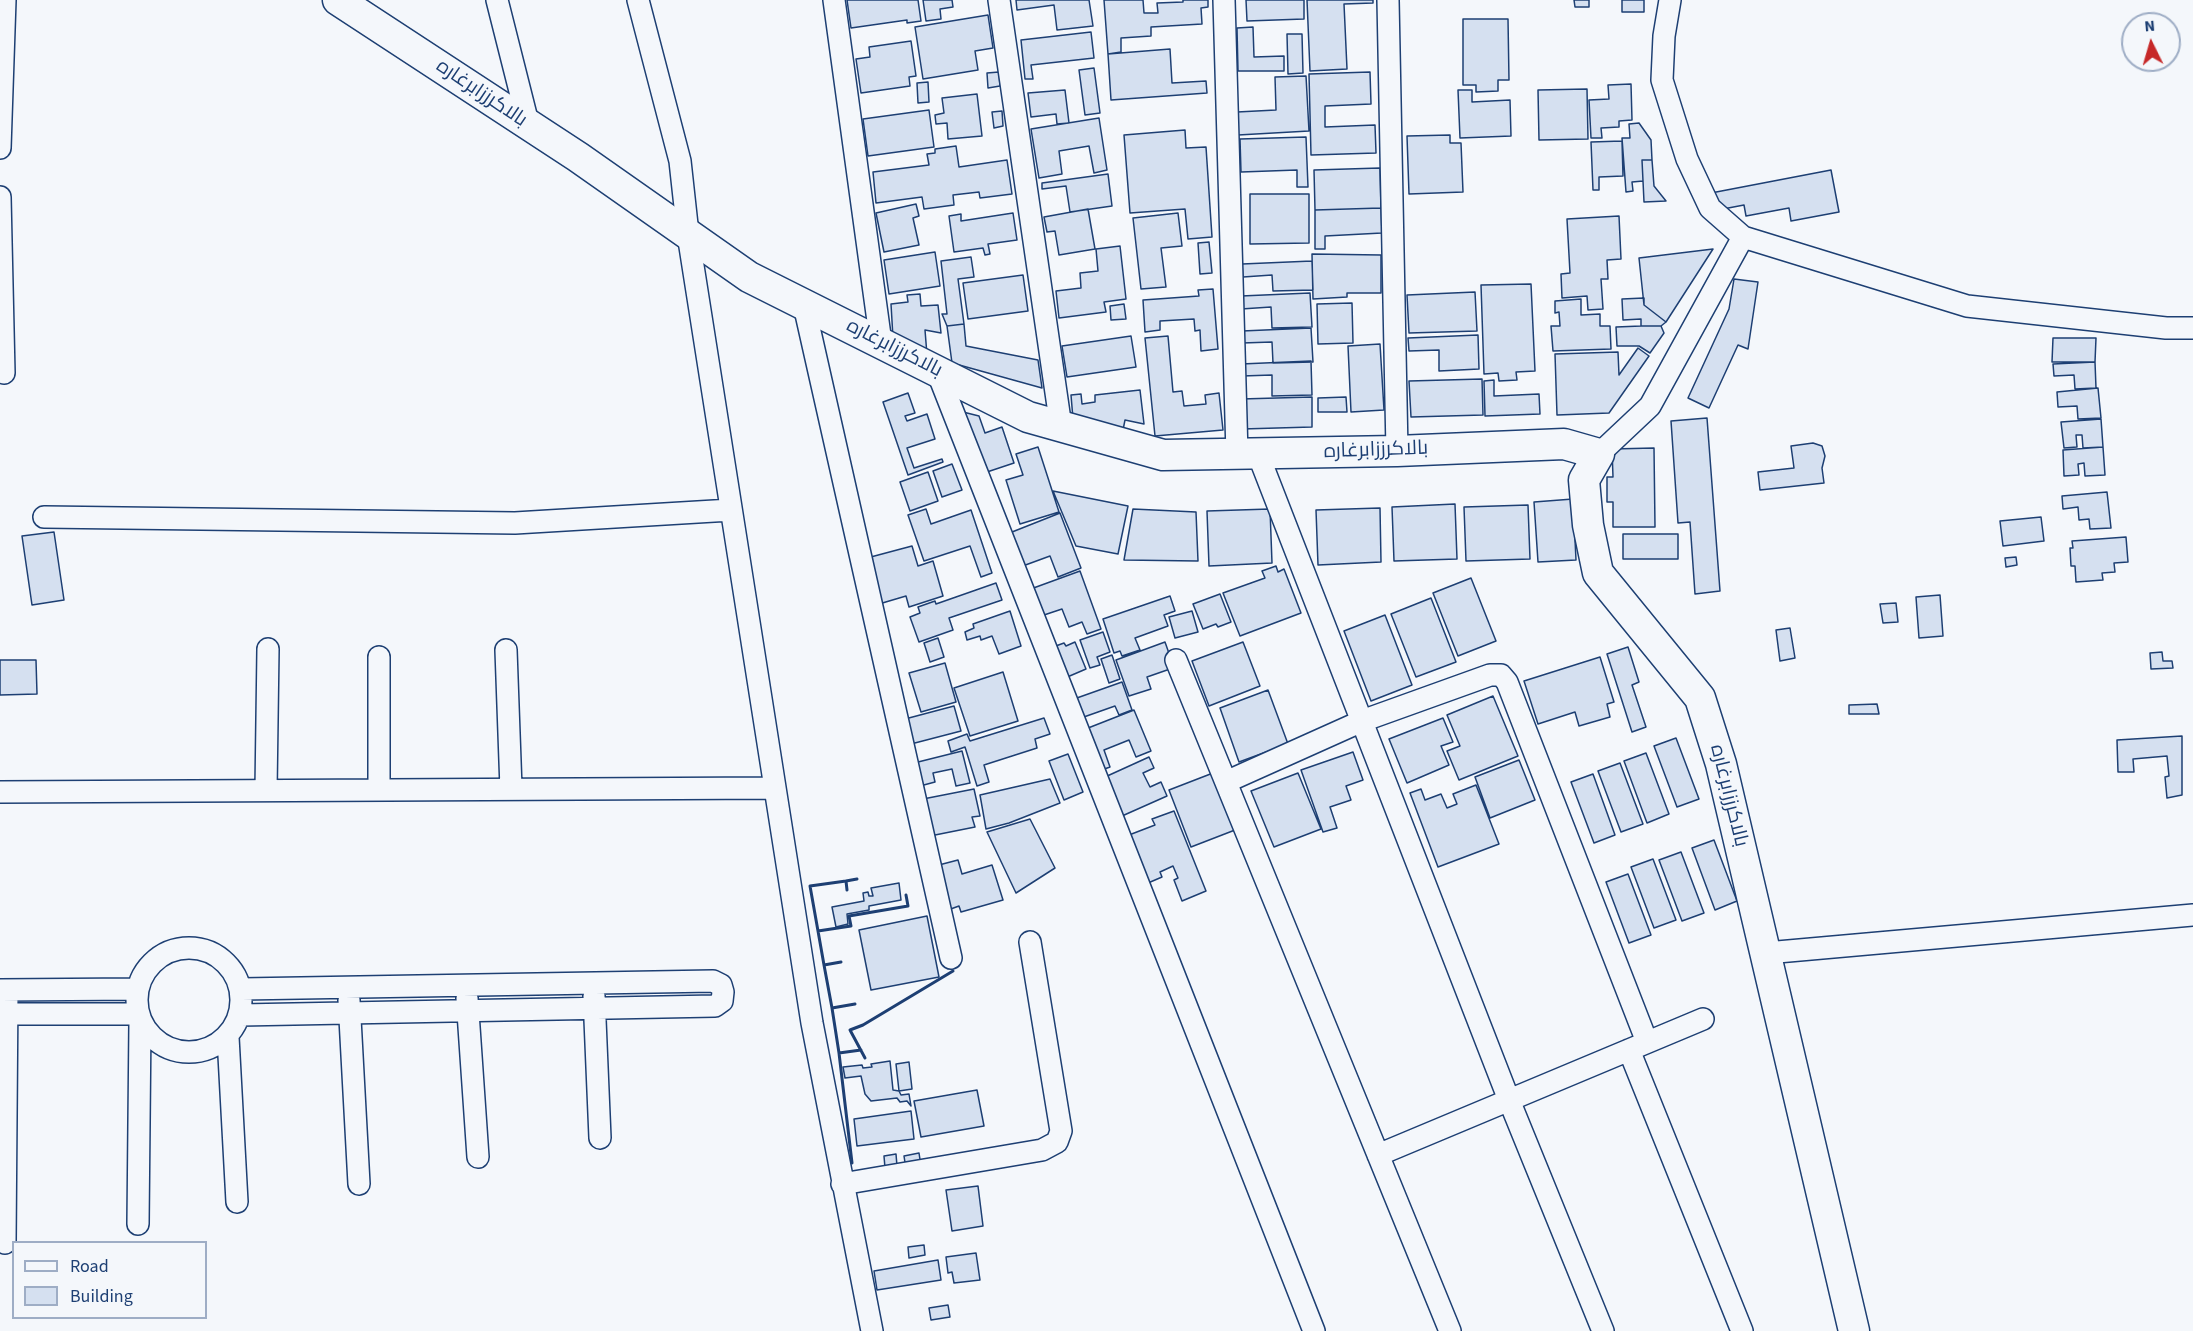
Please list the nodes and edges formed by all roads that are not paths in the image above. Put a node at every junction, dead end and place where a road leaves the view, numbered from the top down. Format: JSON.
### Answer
{"nodes":[{"id":1,"x":5,"y":0,"type":"edge"},
{"id":2,"x":497,"y":0,"type":"edge"},
{"id":3,"x":639,"y":0,"type":"edge"},
{"id":4,"x":834,"y":0,"type":"edge"},
{"id":5,"x":999,"y":0,"type":"edge"},
{"id":6,"x":1224,"y":0,"type":"edge"},
{"id":7,"x":1388,"y":0,"type":"edge"},
{"id":8,"x":1671,"y":0,"type":"edge"},
{"id":9,"x":352,"y":4,"type":"edge"},
{"id":10,"x":529,"y":127,"type":"junction"},
{"id":11,"x":0,"y":147,"type":"edge"},
{"id":12,"x":0,"y":197,"type":"edge"},
{"id":13,"x":688,"y":234,"type":"junction"},
{"id":14,"x":1743,"y":237,"type":"junction"},
{"id":15,"x":804,"y":304,"type":"junction"},
{"id":16,"x":2193,"y":328,"type":"edge"},
{"id":17,"x":881,"y":343,"type":"junction"},
{"id":18,"x":937,"y":371,"type":"junction"},
{"id":19,"x":4,"y":373,"type":"dead end"},
{"id":20,"x":1061,"y":427,"type":"junction"},
{"id":21,"x":1397,"y":451,"type":"junction"},
{"id":22,"x":1248,"y":454,"type":"junction"},
{"id":23,"x":1599,"y":454,"type":"junction"},
{"id":24,"x":731,"y":510,"type":"junction"},
{"id":25,"x":44,"y":517,"type":"dead end"},
{"id":26,"x":268,"y":649,"type":"dead end"},
{"id":27,"x":506,"y":650,"type":"dead end"},
{"id":28,"x":379,"y":657,"type":"dead end"},
{"id":29,"x":1176,"y":660,"type":"dead end"},
{"id":30,"x":1362,"y":721,"type":"junction"},
{"id":31,"x":1226,"y":782,"type":"junction"},
{"id":32,"x":774,"y":788,"type":"junction"},
{"id":33,"x":511,"y":789,"type":"junction"},
{"id":34,"x":266,"y":790,"type":"junction"},
{"id":35,"x":379,"y":790,"type":"junction"},
{"id":36,"x":0,"y":792,"type":"edge"},
{"id":37,"x":2193,"y":915,"type":"edge"},
{"id":38,"x":1030,"y":942,"type":"dead end"},
{"id":39,"x":1766,"y":953,"type":"junction"},
{"id":40,"x":951,"y":958,"type":"dead end"},
{"id":41,"x":654,"y":982,"type":"junction"},
{"id":42,"x":593,"y":983,"type":"junction"},
{"id":43,"x":466,"y":986,"type":"junction"},
{"id":44,"x":348,"y":987,"type":"junction"},
{"id":45,"x":138,"y":989,"type":"junction"},
{"id":46,"x":242,"y":989,"type":"junction"},
{"id":47,"x":4,"y":990,"type":"edge"},
{"id":48,"x":655,"y":1007,"type":"junction"},
{"id":49,"x":594,"y":1008,"type":"junction"},
{"id":50,"x":468,"y":1011,"type":"junction"},
{"id":51,"x":350,"y":1013,"type":"junction"},
{"id":52,"x":4,"y":1014,"type":"edge"},
{"id":53,"x":241,"y":1015,"type":"junction"},
{"id":54,"x":139,"y":1017,"type":"junction"},
{"id":55,"x":1703,"y":1019,"type":"dead end"},
{"id":56,"x":228,"y":1037,"type":"junction"},
{"id":57,"x":1638,"y":1046,"type":"junction"},
{"id":58,"x":1509,"y":1100,"type":"junction"},
{"id":59,"x":600,"y":1138,"type":"dead end"},
{"id":60,"x":1378,"y":1155,"type":"junction"},
{"id":61,"x":478,"y":1157,"type":"dead end"},
{"id":62,"x":359,"y":1184,"type":"dead end"},
{"id":63,"x":842,"y":1184,"type":"junction"},
{"id":64,"x":237,"y":1202,"type":"dead end"},
{"id":65,"x":138,"y":1224,"type":"dead end"},
{"id":66,"x":5,"y":1243,"type":"dead end"},
{"id":67,"x":872,"y":1331,"type":"edge"},
{"id":68,"x":1314,"y":1331,"type":"edge"},
{"id":69,"x":1450,"y":1331,"type":"edge"},
{"id":70,"x":1603,"y":1331,"type":"edge"},
{"id":71,"x":1742,"y":1331,"type":"edge"},
{"id":72,"x":1854,"y":1331,"type":"edge"}],
"edges":[{"from":1,"to":11,"type":"street"},
{"from":2,"to":10,"type":"street"},
{"from":3,"to":13,"type":"street"},
{"from":4,"to":17,"type":"street"},
{"from":5,"to":20,"type":"street"},
{"from":6,"to":22,"type":"street"},
{"from":7,"to":21,"type":"street"},
{"from":8,"to":14,"type":"street"},
{"from":9,"to":10,"type":"street","name":"بالاکرززابرغاره"},
{"from":10,"to":13,"type":"street","name":"بالاکرززابرغاره"},
{"from":12,"to":19,"type":"street"},
{"from":13,"to":15,"type":"street","name":"بالاکرززابرغاره"},
{"from":13,"to":24,"type":"street"},
{"from":14,"to":16,"type":"street"},
{"from":14,"to":23,"type":"street"},
{"from":15,"to":17,"type":"street","name":"بالاکرززابرغاره"},
{"from":15,"to":40,"type":"street"},
{"from":17,"to":18,"type":"street","name":"بالاکرززابرغاره"},
{"from":18,"to":20,"type":"street","name":"بالاکرززابرغاره"},
{"from":18,"to":68,"type":"street"},
{"from":20,"to":22,"type":"street","name":"بالاکرززابرغاره"},
{"from":21,"to":22,"type":"street","name":"بالاکرززابرغاره"},
{"from":21,"to":23,"type":"street","name":"بالاکرززابرغاره"},
{"from":22,"to":30,"type":"street"},
{"from":23,"to":39,"type":"street","name":"بالاکرززابرغاره"},
{"from":24,"to":25,"type":"street"},
{"from":24,"to":32,"type":"street"},
{"from":26,"to":34,"type":"street"},
{"from":27,"to":33,"type":"street"},
{"from":28,"to":35,"type":"street"},
{"from":29,"to":31,"type":"street"},
{"from":30,"to":31,"type":"street"},
{"from":30,"to":57,"type":"street"},
{"from":30,"to":58,"type":"street"},
{"from":31,"to":60,"type":"street"},
{"from":32,"to":33,"type":"street"},
{"from":32,"to":63,"type":"street"},
{"from":33,"to":35,"type":"street"},
{"from":34,"to":35,"type":"street"},
{"from":34,"to":36,"type":"street"},
{"from":37,"to":39,"type":"street"},
{"from":38,"to":63,"type":"street"},
{"from":39,"to":72,"type":"street","name":"بالاکرززابرغاره"},
{"from":41,"to":42,"type":"street"},
{"from":41,"to":48,"type":"street"},
{"from":41,"to":48,"type":"street"},
{"from":42,"to":43,"type":"street"},
{"from":42,"to":49,"type":"street"},
{"from":43,"to":44,"type":"street"},
{"from":43,"to":50,"type":"street"},
{"from":44,"to":46,"type":"street"},
{"from":44,"to":51,"type":"street"},
{"from":45,"to":46,"type":"street"},
{"from":45,"to":47,"type":"street"},
{"from":45,"to":54,"type":"street"},
{"from":46,"to":53,"type":"street"},
{"from":47,"to":52,"type":"street"},
{"from":48,"to":49,"type":"street"},
{"from":49,"to":50,"type":"street"},
{"from":49,"to":59,"type":"street"},
{"from":50,"to":51,"type":"street"},
{"from":50,"to":61,"type":"street"},
{"from":51,"to":53,"type":"street"},
{"from":51,"to":62,"type":"street"},
{"from":52,"to":54,"type":"street"},
{"from":52,"to":66,"type":"street"},
{"from":53,"to":56,"type":"street"},
{"from":54,"to":56,"type":"street"},
{"from":54,"to":65,"type":"street"},
{"from":55,"to":57,"type":"street"},
{"from":56,"to":64,"type":"street"},
{"from":57,"to":58,"type":"street"},
{"from":57,"to":71,"type":"street"},
{"from":58,"to":60,"type":"street"},
{"from":58,"to":70,"type":"street"},
{"from":60,"to":69,"type":"street"},
{"from":63,"to":67,"type":"street"}]}
